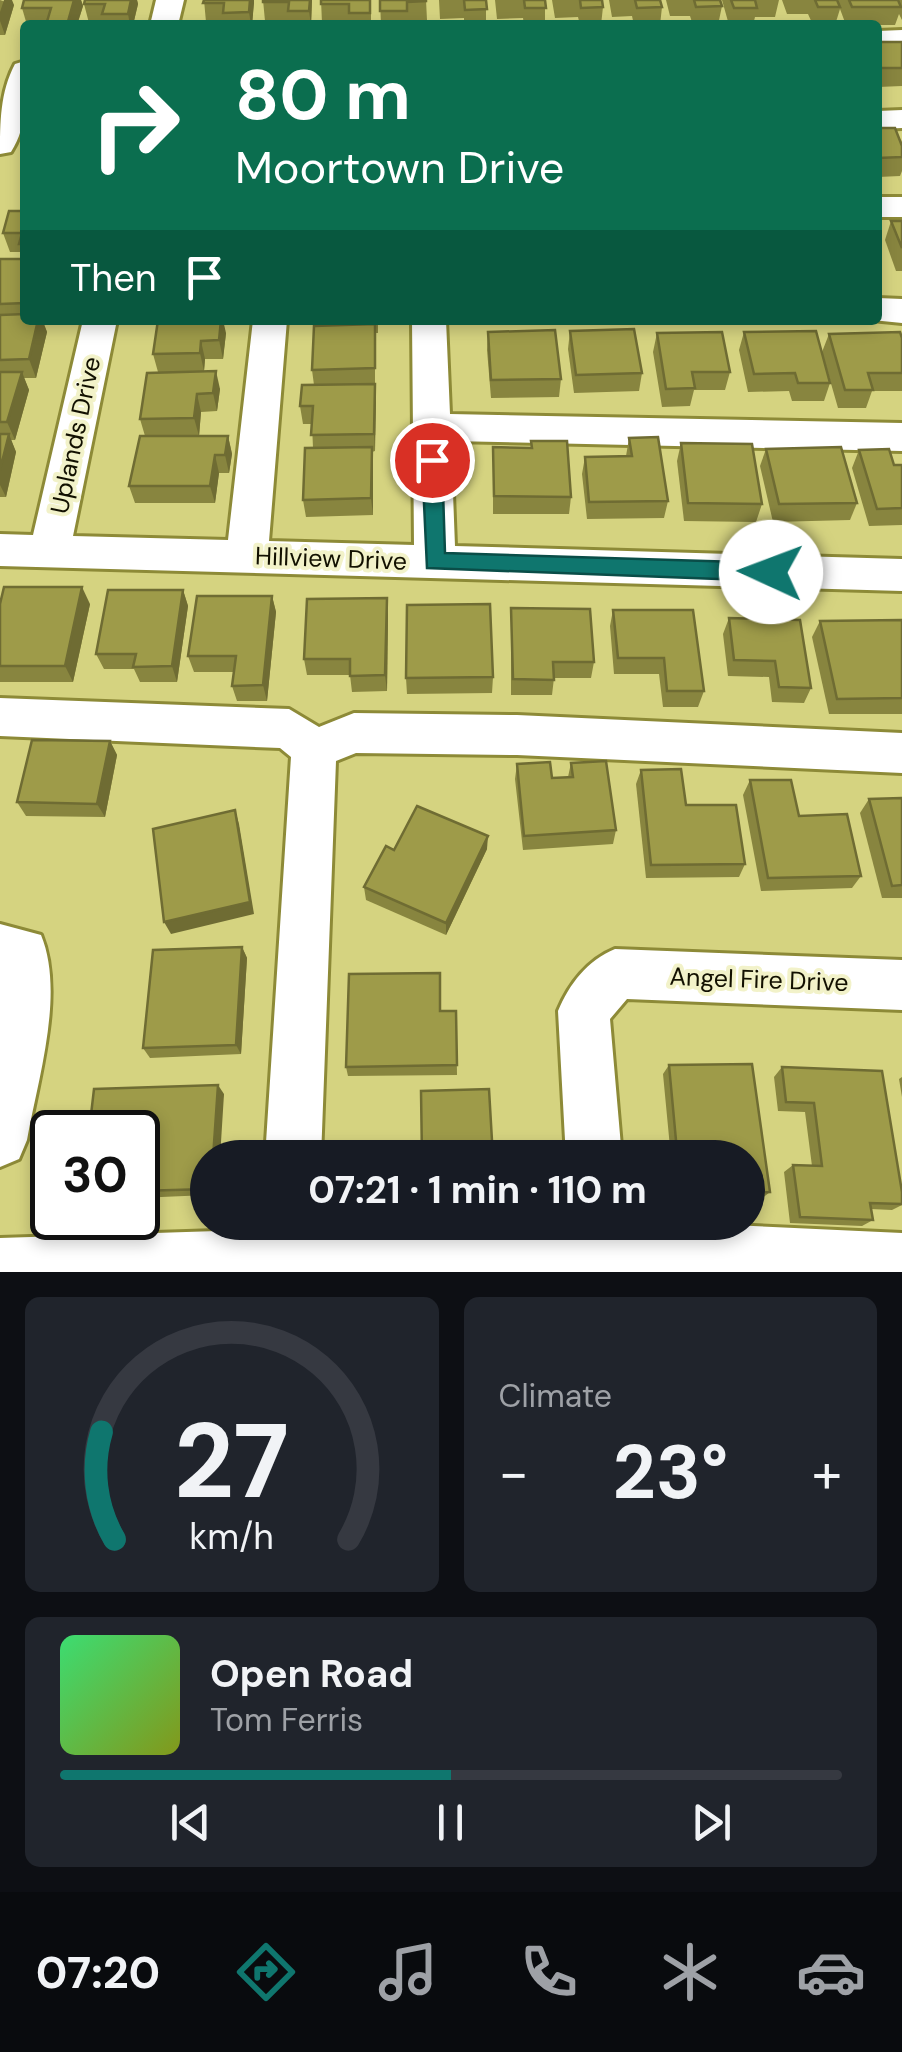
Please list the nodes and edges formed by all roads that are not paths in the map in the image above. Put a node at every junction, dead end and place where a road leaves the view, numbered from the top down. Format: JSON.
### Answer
{"nodes":[{"id":1,"x":20,"y":85,"type":"edge"},
{"id":2,"x":0,"y":145,"type":"edge"},
{"id":3,"x":99,"y":325,"type":"edge"},
{"id":4,"x":270,"y":325,"type":"edge"},
{"id":5,"x":429,"y":325,"type":"edge"},
{"id":6,"x":432,"y":427,"type":"junction"},
{"id":7,"x":902,"y":436,"type":"edge"},
{"id":8,"x":0,"y":550,"type":"edge"},
{"id":9,"x":50,"y":550,"type":"junction"},
{"id":10,"x":247,"y":556,"type":"junction"},
{"id":11,"x":435,"y":562,"type":"junction"},
{"id":12,"x":902,"y":576,"type":"edge"},
{"id":13,"x":0,"y":717,"type":"edge"},
{"id":14,"x":314,"y":749,"type":"junction"},
{"id":15,"x":902,"y":754,"type":"edge"},
{"id":16,"x":11,"y":950,"type":"edge"},
{"id":17,"x":902,"y":984,"type":"edge"},
{"id":18,"x":0,"y":1140,"type":"edge"},
{"id":19,"x":294,"y":1140,"type":"edge"},
{"id":20,"x":593,"y":1140,"type":"edge"},
{"id":21,"x":290,"y":1240,"type":"edge"},
{"id":22,"x":599,"y":1248,"type":"edge"},
{"id":23,"x":902,"y":1262,"type":"edge"},
{"id":24,"x":0,"y":1268,"type":"edge"}],
"edges":[{"from":1,"to":2,"type":"street"},
{"from":3,"to":9,"type":"street","name":"Uplands Drive"},
{"from":4,"to":10,"type":"street"},
{"from":5,"to":6,"type":"street"},
{"from":6,"to":7,"type":"street"},
{"from":6,"to":11,"type":"street"},
{"from":8,"to":9,"type":"street","name":"Hillview Drive"},
{"from":9,"to":10,"type":"street","name":"Hillview Drive"},
{"from":10,"to":11,"type":"street","name":"Hillview Drive"},
{"from":11,"to":12,"type":"street","name":"Hillview Drive"},
{"from":13,"to":14,"type":"street"},
{"from":14,"to":15,"type":"street"},
{"from":14,"to":19,"type":"street"},
{"from":16,"to":18,"type":"street"},
{"from":17,"to":20,"type":"street","name":"Angel Fire Drive"},
{"from":21,"to":22,"type":"street"},
{"from":21,"to":24,"type":"street"},
{"from":22,"to":23,"type":"street"}]}
